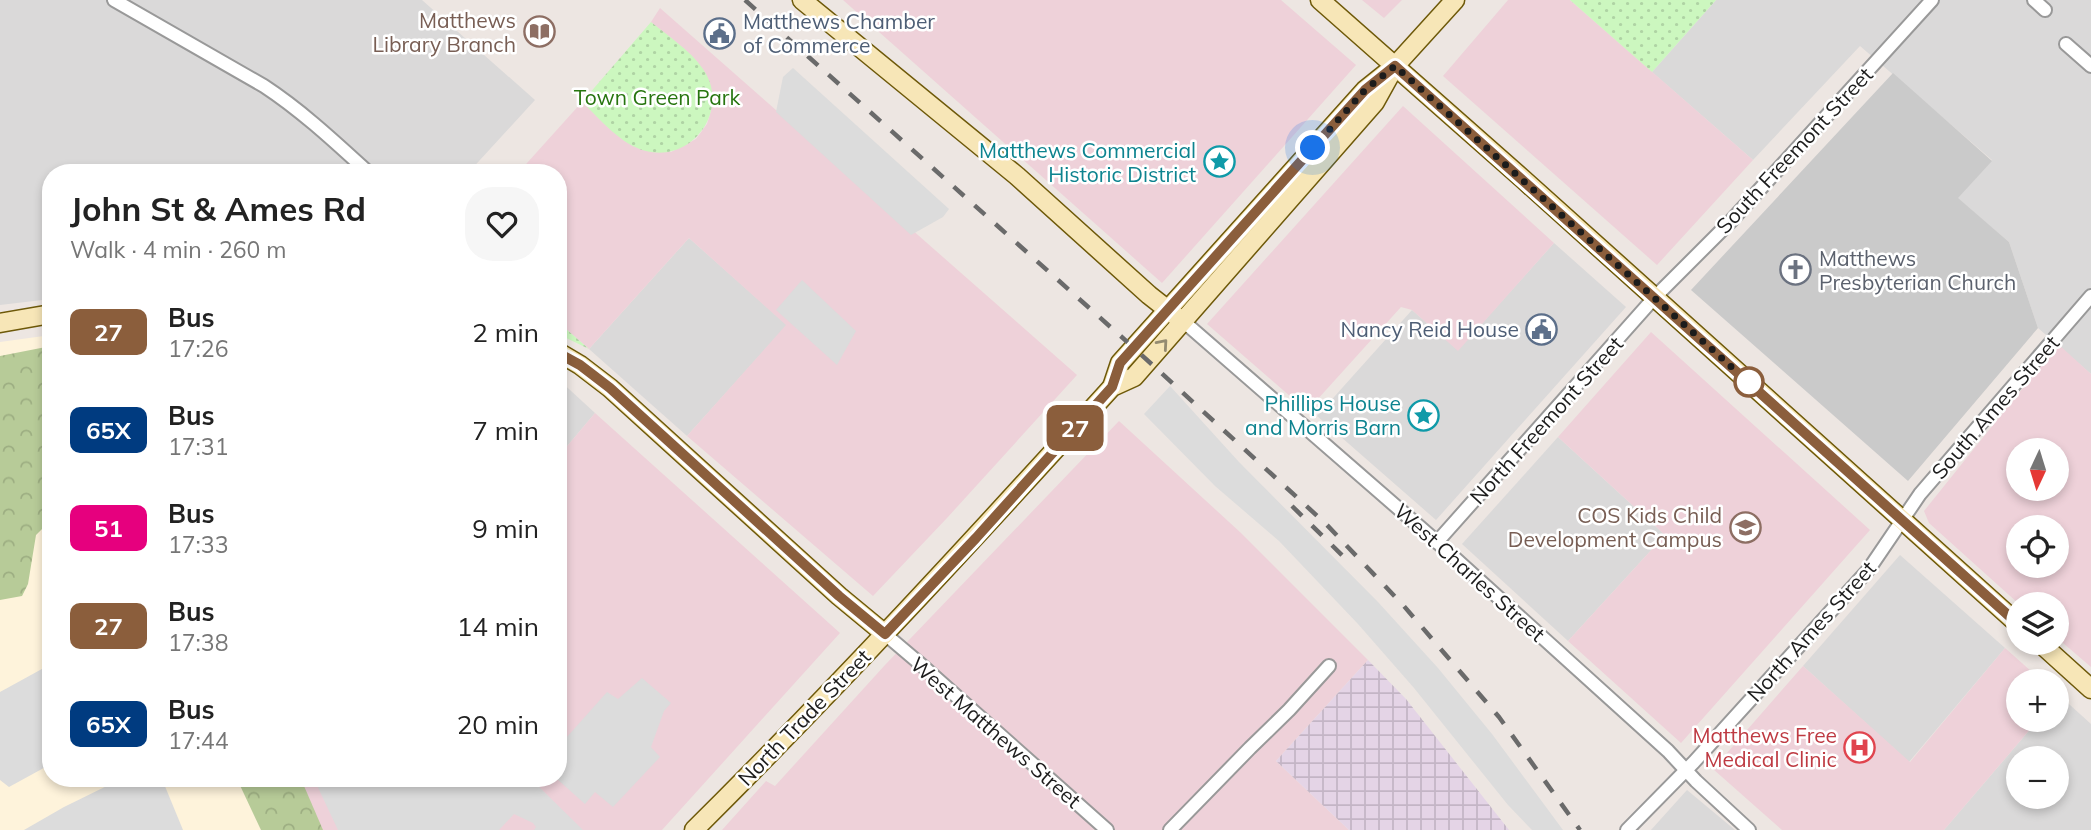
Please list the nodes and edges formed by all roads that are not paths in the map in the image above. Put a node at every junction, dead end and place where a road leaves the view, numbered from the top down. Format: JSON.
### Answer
{"nodes":[{"id":1,"x":114,"y":0,"type":"edge"},
{"id":2,"x":802,"y":0,"type":"edge"},
{"id":3,"x":1320,"y":0,"type":"edge"},
{"id":4,"x":1455,"y":0,"type":"edge"},
{"id":5,"x":1932,"y":0,"type":"edge"},
{"id":6,"x":2034,"y":0,"type":"edge"},
{"id":7,"x":2045,"y":10,"type":"dead end"},
{"id":8,"x":2066,"y":44,"type":"dead end"},
{"id":9,"x":1395,"y":66,"type":"junction"},
{"id":10,"x":2091,"y":66,"type":"edge"},
{"id":11,"x":359,"y":164,"type":"edge"},
{"id":12,"x":2091,"y":296,"type":"edge"},
{"id":13,"x":1654,"y":298,"type":"junction"},
{"id":14,"x":1168,"y":309,"type":"junction"},
{"id":15,"x":42,"y":316,"type":"edge"},
{"id":16,"x":1183,"y":321,"type":"junction"},
{"id":17,"x":0,"y":323,"type":"edge"},
{"id":18,"x":567,"y":357,"type":"edge"},
{"id":19,"x":1112,"y":387,"type":"junction"},
{"id":20,"x":1903,"y":520,"type":"junction"},
{"id":21,"x":1437,"y":542,"type":"junction"},
{"id":22,"x":2006,"y":613,"type":"edge"},
{"id":23,"x":885,"y":634,"type":"junction"},
{"id":24,"x":2053,"y":655,"type":"edge"},
{"id":25,"x":1329,"y":666,"type":"dead end"},
{"id":26,"x":2091,"y":690,"type":"edge"},
{"id":27,"x":1685,"y":770,"type":"junction"},
{"id":28,"x":694,"y":830,"type":"edge"},
{"id":29,"x":1107,"y":830,"type":"edge"},
{"id":30,"x":1170,"y":830,"type":"edge"},
{"id":31,"x":1627,"y":830,"type":"edge"},
{"id":32,"x":1749,"y":830,"type":"edge"}],
"edges":[{"from":1,"to":11,"type":"street"},
{"from":2,"to":14,"type":"main road"},
{"from":3,"to":9,"type":"main road"},
{"from":4,"to":9,"type":"main road"},
{"from":5,"to":13,"type":"street","name":"South Freemont Street"},
{"from":6,"to":7,"type":"street"},
{"from":8,"to":10,"type":"street"},
{"from":9,"to":13,"type":"main road"},
{"from":9,"to":14,"type":"main road","name":"North Trade Street"},
{"from":9,"to":16,"type":"main road","name":"North Trade Street"},
{"from":12,"to":20,"type":"street","name":"South Ames Street"},
{"from":13,"to":20,"type":"main road"},
{"from":13,"to":21,"type":"street","name":"North Freemont Street"},
{"from":14,"to":16,"type":"main road"},
{"from":14,"to":19,"type":"main road","name":"North Trade Street"},
{"from":15,"to":17,"type":"main road"},
{"from":19,"to":16,"type":"main road","name":"North Trade Street","one_way":true},
{"from":16,"to":21,"type":"street","name":"West Charles Street"},
{"from":18,"to":23,"type":"main road"},
{"from":19,"to":23,"type":"main road","name":"North Trade Street"},
{"from":20,"to":22,"type":"main road"},
{"from":20,"to":27,"type":"street","name":"North Ames Street"},
{"from":21,"to":27,"type":"street","name":"West Charles Street"},
{"from":23,"to":28,"type":"main road","name":"North Trade Street"},
{"from":23,"to":29,"type":"street","name":"West Matthews Street"},
{"from":24,"to":26,"type":"main road"},
{"from":25,"to":30,"type":"street"},
{"from":27,"to":31,"type":"street","name":"North Ames Street"},
{"from":27,"to":32,"type":"street","name":"West Charles Street"}]}
